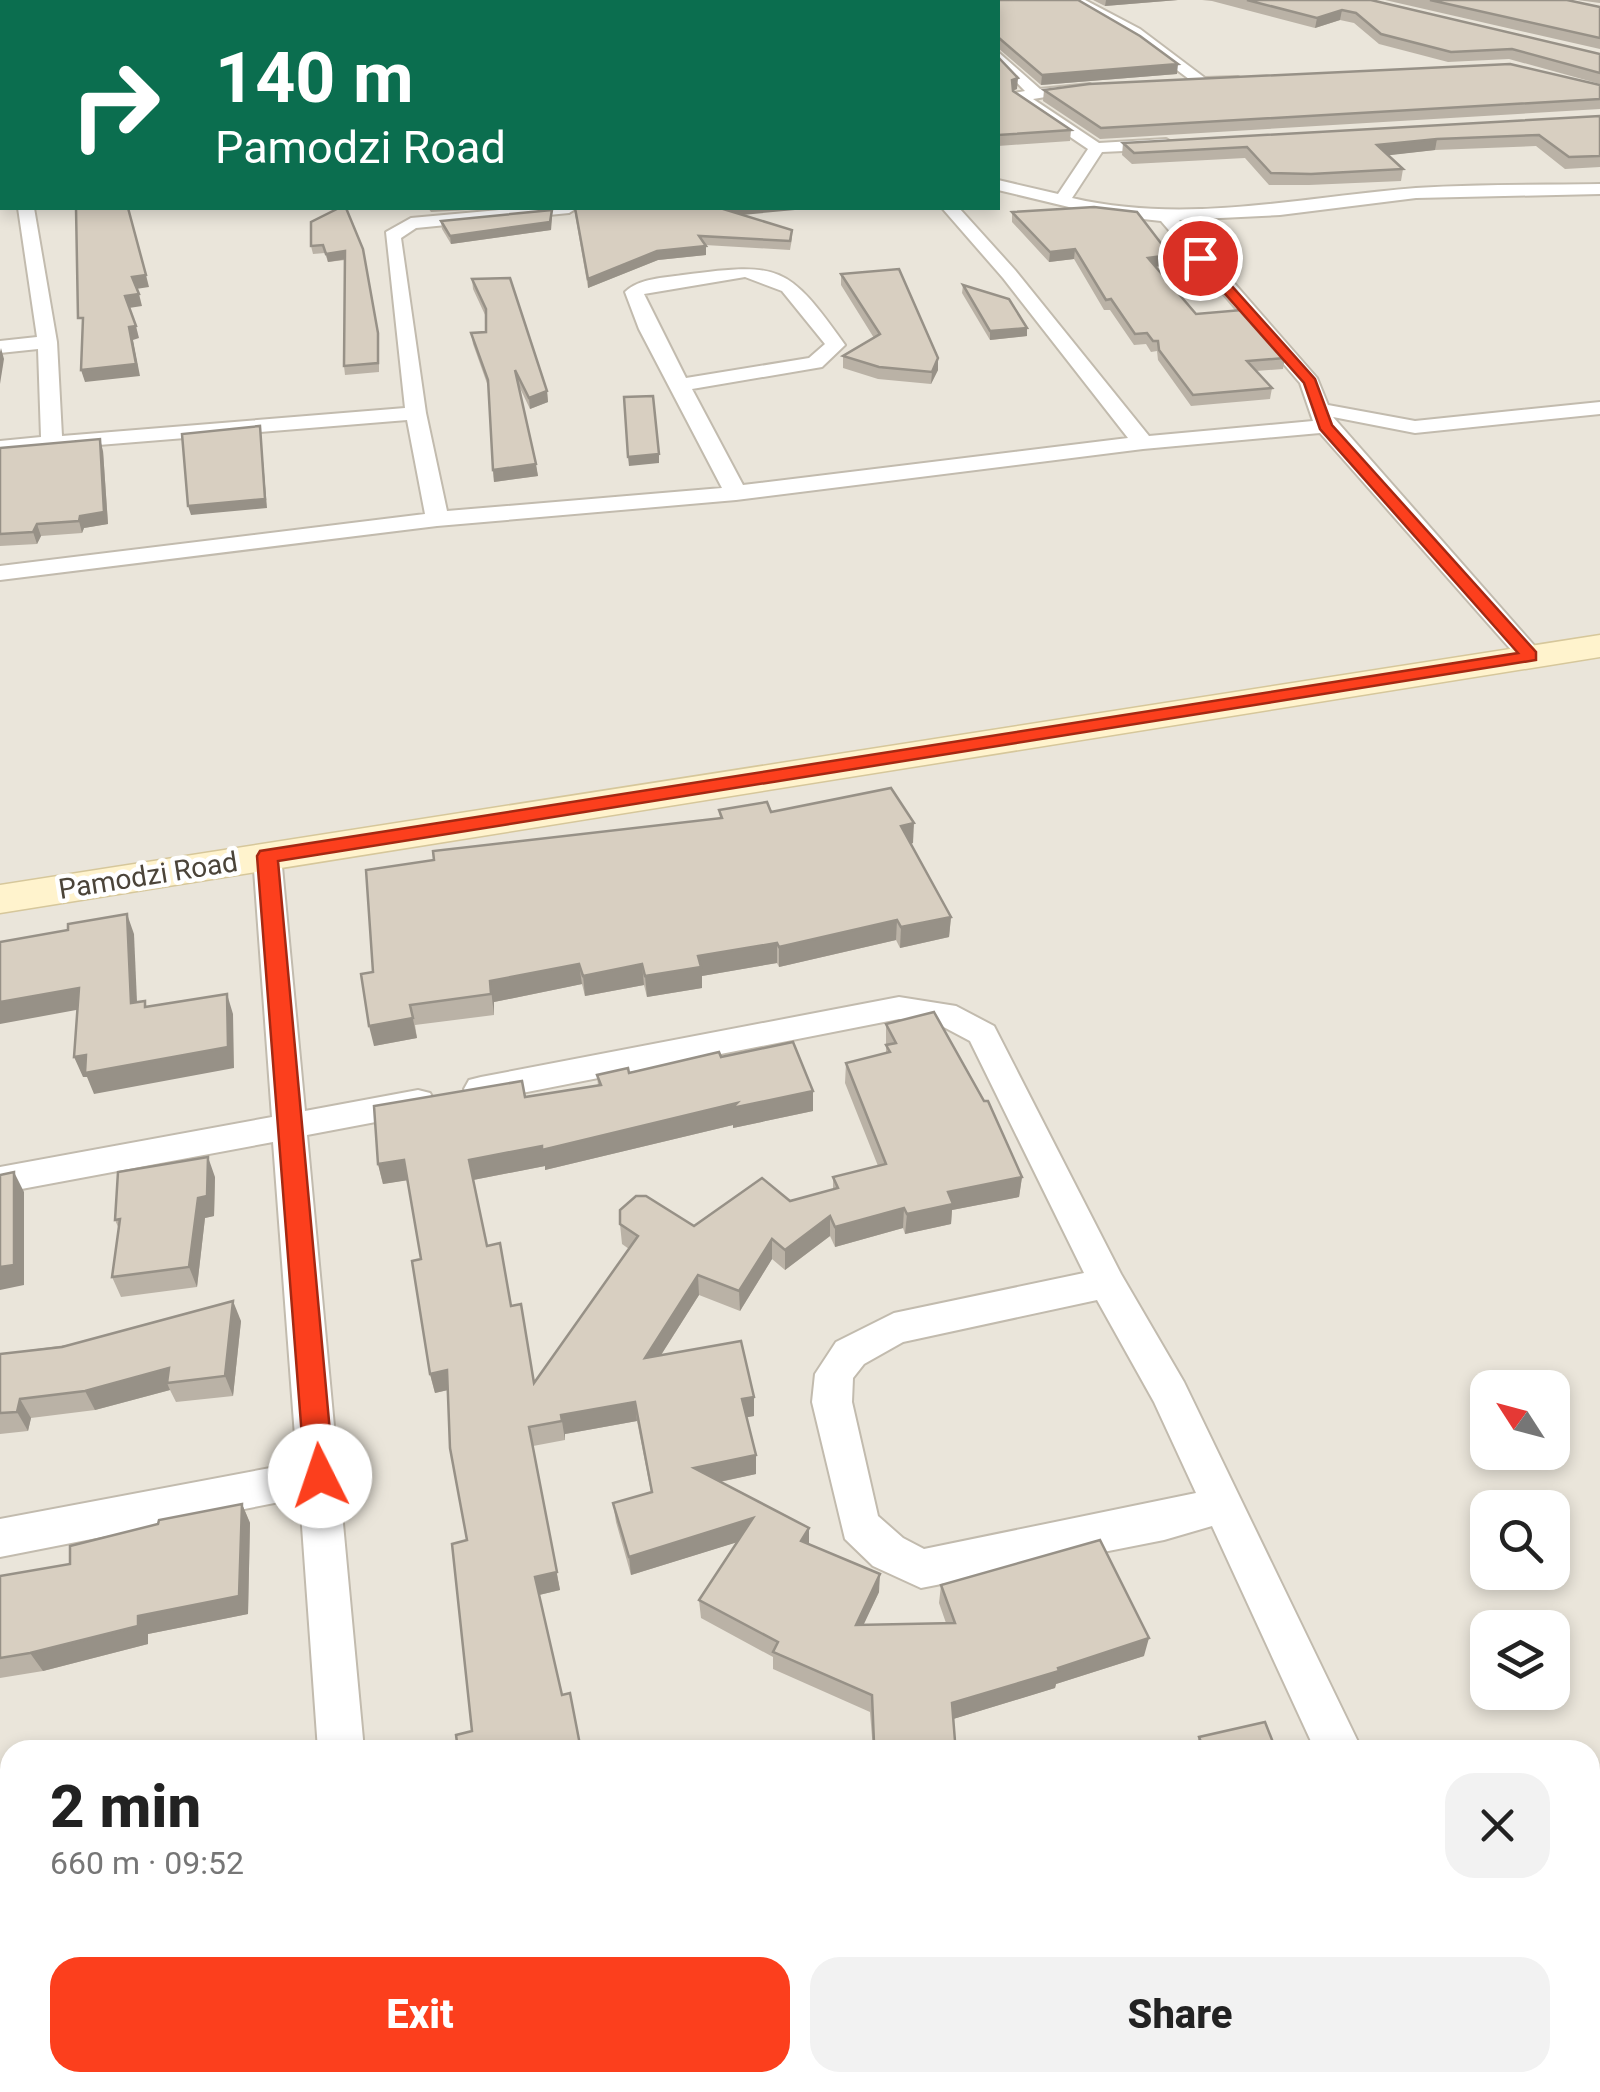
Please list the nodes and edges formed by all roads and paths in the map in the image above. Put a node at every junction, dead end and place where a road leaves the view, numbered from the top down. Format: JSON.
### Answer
{"nodes":[{"id":1,"x":1075,"y":0,"type":"edge"},
{"id":2,"x":1000,"y":58,"type":"edge"},
{"id":3,"x":1262,"y":80,"type":"edge"},
{"id":4,"x":1202,"y":82,"type":"junction"},
{"id":5,"x":1183,"y":83,"type":"edge"},
{"id":6,"x":1106,"y":86,"type":"edge"},
{"id":7,"x":1034,"y":92,"type":"junction"},
{"id":8,"x":1193,"y":142,"type":"edge"},
{"id":9,"x":1096,"y":148,"type":"junction"},
{"id":10,"x":1000,"y":185,"type":"edge"},
{"id":11,"x":1600,"y":188,"type":"edge"},
{"id":12,"x":1062,"y":199,"type":"junction"},
{"id":13,"x":26,"y":210,"type":"edge"},
{"id":14,"x":544,"y":210,"type":"edge"},
{"id":15,"x":952,"y":210,"type":"edge"},
{"id":16,"x":1166,"y":216,"type":"junction"},
{"id":17,"x":46,"y":342,"type":"junction"},
{"id":18,"x":0,"y":347,"type":"edge"},
{"id":19,"x":680,"y":385,"type":"junction"},
{"id":20,"x":1600,"y":408,"type":"edge"},
{"id":21,"x":416,"y":413,"type":"junction"},
{"id":22,"x":1328,"y":418,"type":"junction"},
{"id":23,"x":52,"y":441,"type":"junction"},
{"id":24,"x":1143,"y":443,"type":"junction"},
{"id":25,"x":0,"y":447,"type":"edge"},
{"id":26,"x":736,"y":493,"type":"junction"},
{"id":27,"x":437,"y":519,"type":"junction"},
{"id":28,"x":0,"y":572,"type":"edge"},
{"id":29,"x":1600,"y":646,"type":"edge"},
{"id":30,"x":1530,"y":656,"type":"junction"},
{"id":31,"x":267,"y":856,"type":"junction"},
{"id":32,"x":0,"y":899,"type":"edge"},
{"id":33,"x":292,"y":1126,"type":"junction"},
{"id":34,"x":0,"y":1180,"type":"edge"},
{"id":35,"x":1107,"y":1283,"type":"junction"},
{"id":36,"x":320,"y":1476,"type":"junction"},
{"id":37,"x":1222,"y":1504,"type":"junction"},
{"id":38,"x":0,"y":1538,"type":"edge"},
{"id":39,"x":339,"y":1740,"type":"edge"},
{"id":40,"x":1335,"y":1740,"type":"edge"}],
"edges":[{"from":1,"to":4,"type":"street"},
{"from":2,"to":7,"type":"street"},
{"from":3,"to":4,"type":"street"},
{"from":4,"to":5,"type":"street"},
{"from":6,"to":7,"type":"street"},
{"from":7,"to":9,"type":"street"},
{"from":8,"to":9,"type":"street"},
{"from":9,"to":12,"type":"street"},
{"from":10,"to":12,"type":"street"},
{"from":11,"to":16,"type":"street"},
{"from":12,"to":16,"type":"street"},
{"from":13,"to":17,"type":"street"},
{"from":14,"to":21,"type":"street"},
{"from":15,"to":24,"type":"street"},
{"from":16,"to":22,"type":"street"},
{"from":17,"to":18,"type":"street"},
{"from":17,"to":23,"type":"street"},
{"from":19,"to":19,"type":"street"},
{"from":19,"to":26,"type":"street"},
{"from":20,"to":22,"type":"street"},
{"from":21,"to":23,"type":"street"},
{"from":21,"to":27,"type":"street"},
{"from":22,"to":24,"type":"street"},
{"from":22,"to":30,"type":"street"},
{"from":23,"to":25,"type":"street"},
{"from":24,"to":26,"type":"street"},
{"from":26,"to":27,"type":"street"},
{"from":27,"to":28,"type":"street"},
{"from":29,"to":30,"type":"street","name":"Pamodzi Road"},
{"from":30,"to":31,"type":"street","name":"Pamodzi Road"},
{"from":31,"to":32,"type":"street","name":"Pamodzi Road"},
{"from":31,"to":33,"type":"street"},
{"from":33,"to":34,"type":"street"},
{"from":33,"to":35,"type":"street"},
{"from":33,"to":36,"type":"street"},
{"from":35,"to":37,"type":"street"},
{"from":35,"to":37,"type":"street"},
{"from":36,"to":38,"type":"street"},
{"from":36,"to":39,"type":"street"},
{"from":37,"to":40,"type":"street"}]}
